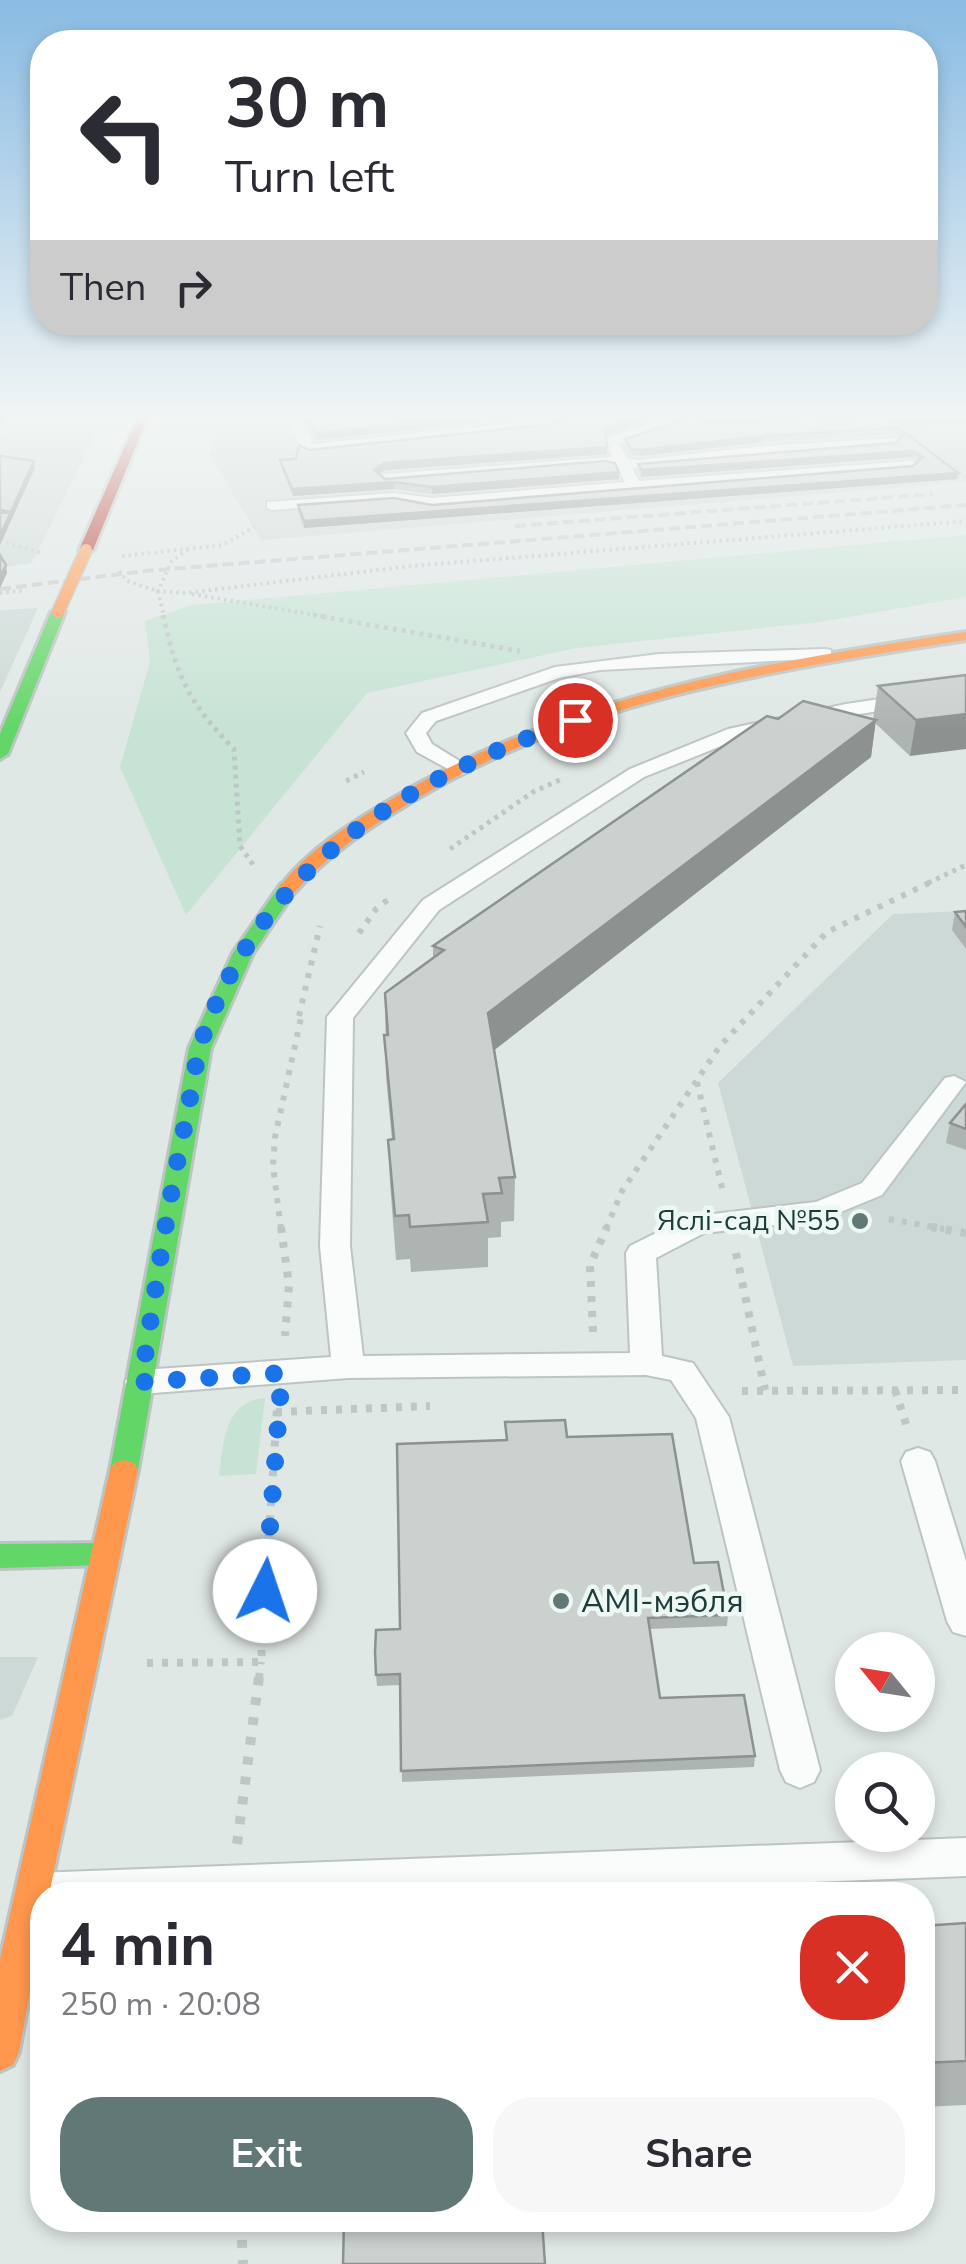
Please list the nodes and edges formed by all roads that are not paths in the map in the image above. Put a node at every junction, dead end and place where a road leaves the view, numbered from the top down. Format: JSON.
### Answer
{"nodes":[{"id":1,"x":100,"y":518,"type":"edge"},
{"id":2,"x":966,"y":636,"type":"edge"},
{"id":3,"x":848,"y":654,"type":"junction"},
{"id":4,"x":659,"y":658,"type":"junction"},
{"id":5,"x":689,"y":686,"type":"junction"},
{"id":6,"x":966,"y":692,"type":"edge"},
{"id":7,"x":0,"y":754,"type":"edge"},
{"id":8,"x":459,"y":769,"type":"junction"},
{"id":9,"x":954,"y":1084,"type":"dead end"},
{"id":10,"x":646,"y":1364,"type":"junction"},
{"id":11,"x":348,"y":1367,"type":"junction"},
{"id":12,"x":141,"y":1382,"type":"junction"},
{"id":13,"x":918,"y":1462,"type":"dead end"},
{"id":14,"x":105,"y":1554,"type":"junction"},
{"id":15,"x":0,"y":1556,"type":"edge"},
{"id":16,"x":966,"y":1620,"type":"edge"},
{"id":17,"x":800,"y":1770,"type":"dead end"},
{"id":18,"x":966,"y":1857,"type":"edge"},
{"id":19,"x":32,"y":1882,"type":"edge"},
{"id":20,"x":354,"y":1882,"type":"edge"},
{"id":21,"x":30,"y":1890,"type":"edge"},
{"id":22,"x":29,"y":1894,"type":"joint"},
{"id":23,"x":0,"y":2052,"type":"edge"}],
"edges":[{"from":1,"to":7,"type":"main road","bridge":true},
{"from":2,"to":3,"type":"main road"},
{"from":3,"to":4,"type":"lane"},
{"from":3,"to":5,"type":"main road"},
{"from":4,"to":5,"type":"lane"},
{"from":4,"to":8,"type":"lane"},
{"from":5,"to":8,"type":"main road"},
{"from":6,"to":11,"type":"lane"},
{"from":8,"to":12,"type":"main road"},
{"from":9,"to":10,"type":"lane"},
{"from":10,"to":11,"type":"lane"},
{"from":10,"to":17,"type":"lane"},
{"from":11,"to":12,"type":"lane"},
{"from":12,"to":14,"type":"main road"},
{"from":13,"to":16,"type":"lane"},
{"from":14,"to":15,"type":"main road"},
{"from":14,"to":19,"type":"main road"},
{"from":18,"to":20,"type":"lane"},
{"from":21,"to":22,"type":"main road"},
{"from":22,"to":23,"type":"main road"}]}
